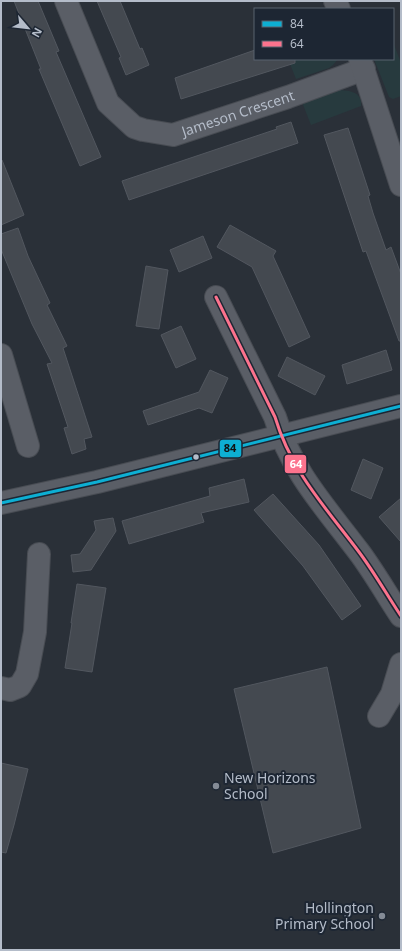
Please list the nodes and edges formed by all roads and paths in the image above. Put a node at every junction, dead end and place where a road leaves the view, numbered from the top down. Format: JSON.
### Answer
{"nodes":[{"id":1,"x":66,"y":1,"type":"edge"},
{"id":2,"x":362,"y":64,"type":"edge"},
{"id":3,"x":401,"y":185,"type":"edge"},
{"id":4,"x":216,"y":297,"type":"dead end"},
{"id":5,"x":1,"y":355,"type":"edge"},
{"id":6,"x":401,"y":406,"type":"edge"},
{"id":7,"x":280,"y":436,"type":"junction"},
{"id":8,"x":28,"y":446,"type":"dead end"},
{"id":9,"x":1,"y":503,"type":"edge"},
{"id":10,"x":39,"y":554,"type":"dead end"},
{"id":11,"x":401,"y":616,"type":"edge"},
{"id":12,"x":401,"y":664,"type":"edge"},
{"id":13,"x":1,"y":688,"type":"edge"},
{"id":14,"x":379,"y":716,"type":"dead end"}],
"edges":[{"from":1,"to":2,"type":"street","name":"Jameson Crescent"},
{"from":2,"to":3,"type":"street"},
{"from":4,"to":7,"type":"street"},
{"from":5,"to":8,"type":"street"},
{"from":6,"to":7,"type":"street"},
{"from":7,"to":9,"type":"street"},
{"from":7,"to":11,"type":"street"},
{"from":10,"to":13,"type":"street"},
{"from":12,"to":14,"type":"street"}]}
